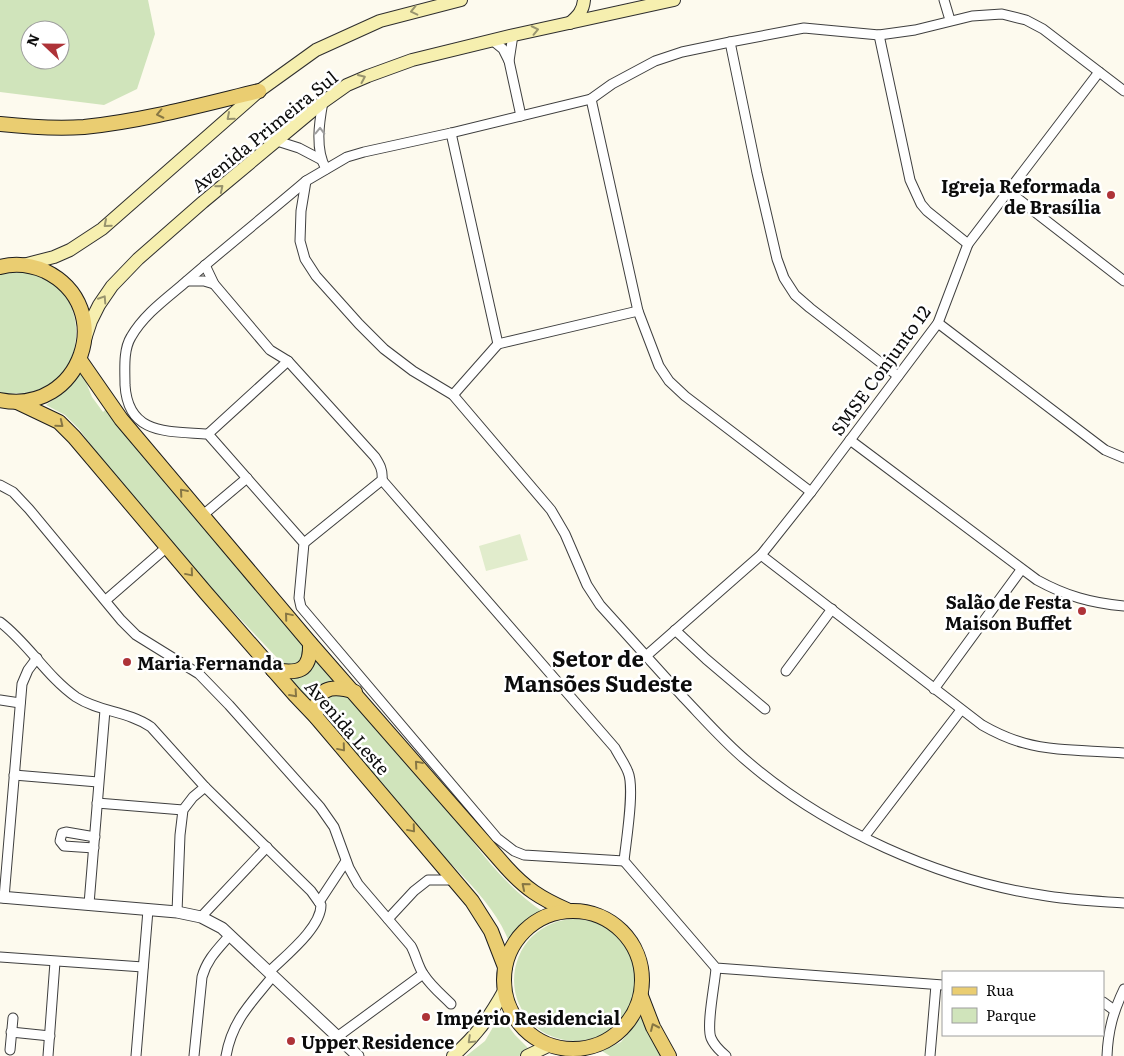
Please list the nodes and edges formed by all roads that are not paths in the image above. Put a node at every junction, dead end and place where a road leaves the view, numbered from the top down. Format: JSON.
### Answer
{"nodes":[{"id":1,"x":461,"y":0,"type":"edge"},
{"id":2,"x":584,"y":0,"type":"edge"},
{"id":3,"x":674,"y":0,"type":"edge"},
{"id":4,"x":944,"y":0,"type":"edge"},
{"id":5,"x":627,"y":5,"type":"edge"},
{"id":6,"x":950,"y":20,"type":"junction"},
{"id":7,"x":570,"y":23,"type":"junction"},
{"id":8,"x":879,"y":35,"type":"junction"},
{"id":9,"x":513,"y":36,"type":"junction"},
{"id":10,"x":492,"y":40,"type":"junction"},
{"id":11,"x":730,"y":42,"type":"junction"},
{"id":12,"x":509,"y":61,"type":"junction"},
{"id":13,"x":1099,"y":72,"type":"junction"},
{"id":14,"x":259,"y":91,"type":"junction"},
{"id":15,"x":1124,"y":91,"type":"edge"},
{"id":16,"x":591,"y":99,"type":"junction"},
{"id":17,"x":323,"y":102,"type":"junction"},
{"id":18,"x":521,"y":116,"type":"junction"},
{"id":19,"x":0,"y":124,"type":"edge"},
{"id":20,"x":451,"y":133,"type":"junction"},
{"id":21,"x":277,"y":141,"type":"junction"},
{"id":22,"x":320,"y":159,"type":"junction"},
{"id":23,"x":326,"y":169,"type":"junction"},
{"id":24,"x":306,"y":181,"type":"junction"},
{"id":25,"x":1008,"y":190,"type":"junction"},
{"id":26,"x":968,"y":244,"type":"junction"},
{"id":27,"x":2,"y":264,"type":"edge"},
{"id":28,"x":23,"y":265,"type":"junction"},
{"id":29,"x":205,"y":265,"type":"junction"},
{"id":30,"x":187,"y":281,"type":"junction"},
{"id":31,"x":1124,"y":281,"type":"edge"},
{"id":32,"x":214,"y":284,"type":"junction"},
{"id":33,"x":638,"y":311,"type":"junction"},
{"id":34,"x":938,"y":323,"type":"junction"},
{"id":35,"x":84,"y":344,"type":"junction"},
{"id":36,"x":498,"y":344,"type":"junction"},
{"id":37,"x":80,"y":360,"type":"junction"},
{"id":38,"x":288,"y":361,"type":"junction"},
{"id":39,"x":898,"y":376,"type":"junction"},
{"id":40,"x":453,"y":395,"type":"junction"},
{"id":41,"x":0,"y":401,"type":"edge"},
{"id":42,"x":17,"y":402,"type":"junction"},
{"id":43,"x":208,"y":434,"type":"junction"},
{"id":44,"x":850,"y":440,"type":"junction"},
{"id":45,"x":1124,"y":458,"type":"edge"},
{"id":46,"x":247,"y":478,"type":"junction"},
{"id":47,"x":382,"y":480,"type":"junction"},
{"id":48,"x":0,"y":485,"type":"edge"},
{"id":49,"x":811,"y":492,"type":"junction"},
{"id":50,"x":203,"y":515,"type":"junction"},
{"id":51,"x":304,"y":543,"type":"junction"},
{"id":52,"x":167,"y":547,"type":"junction"},
{"id":53,"x":761,"y":554,"type":"junction"},
{"id":54,"x":1021,"y":570,"type":"junction"},
{"id":55,"x":106,"y":600,"type":"junction"},
{"id":56,"x":1124,"y":606,"type":"edge"},
{"id":57,"x":832,"y":609,"type":"junction"},
{"id":58,"x":0,"y":622,"type":"edge"},
{"id":59,"x":675,"y":630,"type":"junction"},
{"id":60,"x":310,"y":642,"type":"junction"},
{"id":61,"x":646,"y":656,"type":"junction"},
{"id":62,"x":37,"y":658,"type":"junction"},
{"id":63,"x":273,"y":670,"type":"junction"},
{"id":64,"x":786,"y":671,"type":"dead end"},
{"id":65,"x":934,"y":688,"type":"junction"},
{"id":66,"x":355,"y":692,"type":"junction"},
{"id":67,"x":0,"y":700,"type":"edge"},
{"id":68,"x":20,"y":703,"type":"junction"},
{"id":69,"x":765,"y":709,"type":"dead end"},
{"id":70,"x":105,"y":710,"type":"junction"},
{"id":71,"x":961,"y":710,"type":"junction"},
{"id":72,"x":316,"y":717,"type":"junction"},
{"id":73,"x":1124,"y":752,"type":"edge"},
{"id":74,"x":14,"y":775,"type":"junction"},
{"id":75,"x":98,"y":782,"type":"junction"},
{"id":76,"x":205,"y":787,"type":"junction"},
{"id":77,"x":97,"y":803,"type":"junction"},
{"id":78,"x":183,"y":810,"type":"junction"},
{"id":79,"x":0,"y":825,"type":"edge"},
{"id":80,"x":10,"y":826,"type":"junction"},
{"id":81,"x":95,"y":837,"type":"junction"},
{"id":82,"x":864,"y":837,"type":"junction"},
{"id":83,"x":268,"y":847,"type":"junction"},
{"id":84,"x":94,"y":848,"type":"junction"},
{"id":85,"x":346,"y":861,"type":"junction"},
{"id":86,"x":624,"y":861,"type":"junction"},
{"id":87,"x":454,"y":880,"type":"junction"},
{"id":88,"x":2,"y":898,"type":"edge"},
{"id":89,"x":319,"y":902,"type":"junction"},
{"id":90,"x":1124,"y":903,"type":"edge"},
{"id":91,"x":89,"y":904,"type":"junction"},
{"id":92,"x":148,"y":910,"type":"junction"},
{"id":93,"x":567,"y":910,"type":"junction"},
{"id":94,"x":176,"y":912,"type":"junction"},
{"id":95,"x":201,"y":917,"type":"junction"},
{"id":96,"x":388,"y":919,"type":"junction"},
{"id":97,"x":230,"y":936,"type":"junction"},
{"id":98,"x":0,"y":957,"type":"edge"},
{"id":99,"x":56,"y":962,"type":"junction"},
{"id":100,"x":142,"y":967,"type":"junction"},
{"id":101,"x":505,"y":967,"type":"junction"},
{"id":102,"x":716,"y":968,"type":"junction"},
{"id":103,"x":271,"y":974,"type":"junction"},
{"id":104,"x":423,"y":974,"type":"junction"},
{"id":105,"x":939,"y":985,"type":"edge"},
{"id":106,"x":1124,"y":989,"type":"edge"},
{"id":107,"x":504,"y":991,"type":"junction"},
{"id":108,"x":641,"y":996,"type":"junction"},
{"id":109,"x":1104,"y":1003,"type":"edge"},
{"id":110,"x":452,"y":1004,"type":"dead end"},
{"id":111,"x":1114,"y":1010,"type":"junction"},
{"id":112,"x":13,"y":1018,"type":"dead end"},
{"id":113,"x":11,"y":1032,"type":"junction"},
{"id":114,"x":50,"y":1036,"type":"junction"},
{"id":115,"x":337,"y":1037,"type":"junction"},
{"id":116,"x":548,"y":1046,"type":"junction"},
{"id":117,"x":10,"y":1050,"type":"dead end"},
{"id":118,"x":571,"y":1050,"type":"junction"},
{"id":119,"x":48,"y":1056,"type":"edge"},
{"id":120,"x":136,"y":1056,"type":"edge"},
{"id":121,"x":194,"y":1056,"type":"edge"},
{"id":122,"x":226,"y":1056,"type":"edge"},
{"id":123,"x":358,"y":1056,"type":"edge"},
{"id":124,"x":452,"y":1056,"type":"edge"},
{"id":125,"x":527,"y":1056,"type":"edge"},
{"id":126,"x":586,"y":1056,"type":"edge"},
{"id":127,"x":669,"y":1056,"type":"edge"},
{"id":128,"x":726,"y":1056,"type":"edge"},
{"id":129,"x":930,"y":1056,"type":"edge"},
{"id":130,"x":1107,"y":1056,"type":"edge"}],
"edges":[{"from":1,"to":14,"type":"main road","name":"Avenida Primeira Sul","one_way":true},
{"from":2,"to":7,"type":"main road"},
{"from":3,"to":5,"type":"main road","name":"Avenida Primeira Sul"},
{"from":4,"to":6,"type":"street"},
{"from":5,"to":7,"type":"main road","name":"Avenida Primeira Sul"},
{"from":6,"to":8,"type":"street"},
{"from":6,"to":13,"type":"street"},
{"from":9,"to":7,"type":"main road","name":"Avenida Primeira Sul","one_way":true},
{"from":8,"to":11,"type":"street"},
{"from":8,"to":26,"type":"street"},
{"from":9,"to":10,"type":"main road","name":"Avenida Primeira Sul"},
{"from":9,"to":12,"type":"street"},
{"from":10,"to":12,"type":"street"},
{"from":17,"to":10,"type":"main road","name":"Avenida Primeira Sul","one_way":true},
{"from":11,"to":16,"type":"street"},
{"from":11,"to":39,"type":"street"},
{"from":12,"to":18,"type":"street"},
{"from":13,"to":15,"type":"street"},
{"from":13,"to":25,"type":"street","name":"SMSE Conjunto 12"},
{"from":14,"to":19,"type":"main road","one_way":true},
{"from":14,"to":28,"type":"main road","name":"Avenida Primeira Sul","one_way":true},
{"from":16,"to":18,"type":"street"},
{"from":16,"to":33,"type":"street"},
{"from":17,"to":21,"type":"main road","name":"Avenida Primeira Sul"},
{"from":22,"to":17,"type":"street","one_way":true},
{"from":18,"to":20,"type":"street"},
{"from":20,"to":23,"type":"street"},
{"from":20,"to":36,"type":"street"},
{"from":21,"to":22,"type":"street"},
{"from":35,"to":21,"type":"main road","name":"Avenida Primeira Sul","one_way":true},
{"from":22,"to":23,"type":"street"},
{"from":23,"to":24,"type":"street"},
{"from":24,"to":29,"type":"street"},
{"from":24,"to":40,"type":"street"},
{"from":25,"to":26,"type":"street","name":"SMSE Conjunto 12"},
{"from":25,"to":31,"type":"street"},
{"from":26,"to":34,"type":"street","name":"SMSE Conjunto 12"},
{"from":27,"to":28,"type":"main road"},
{"from":28,"to":35,"type":"main road"},
{"from":29,"to":30,"type":"street"},
{"from":29,"to":32,"type":"street"},
{"from":30,"to":32,"type":"street"},
{"from":30,"to":43,"type":"street"},
{"from":32,"to":38,"type":"street"},
{"from":33,"to":36,"type":"street"},
{"from":33,"to":49,"type":"street"},
{"from":34,"to":39,"type":"street","name":"SMSE Conjunto 12"},
{"from":34,"to":45,"type":"street"},
{"from":35,"to":37,"type":"main road"},
{"from":36,"to":40,"type":"street"},
{"from":37,"to":42,"type":"main road"},
{"from":50,"to":37,"type":"main road","name":"Avenida Leste","one_way":true},
{"from":38,"to":43,"type":"street"},
{"from":38,"to":47,"type":"street"},
{"from":39,"to":44,"type":"street","name":"SMSE Conjunto 12"},
{"from":40,"to":61,"type":"street"},
{"from":41,"to":42,"type":"main road"},
{"from":42,"to":52,"type":"main road","name":"Avenida Leste","one_way":true},
{"from":43,"to":46,"type":"street"},
{"from":44,"to":49,"type":"street","name":"SMSE Conjunto 12"},
{"from":44,"to":54,"type":"street"},
{"from":46,"to":50,"type":"street"},
{"from":46,"to":51,"type":"street"},
{"from":47,"to":51,"type":"street"},
{"from":47,"to":86,"type":"street"},
{"from":48,"to":55,"type":"street"},
{"from":49,"to":53,"type":"street","name":"SMSE Conjunto 12"},
{"from":60,"to":50,"type":"main road","name":"Avenida Leste","one_way":true},
{"from":51,"to":86,"type":"street"},
{"from":52,"to":55,"type":"street"},
{"from":52,"to":63,"type":"main road","name":"Avenida Leste","one_way":true},
{"from":53,"to":57,"type":"street"},
{"from":53,"to":59,"type":"street","name":"SMSE Conjunto 12"},
{"from":54,"to":56,"type":"street"},
{"from":54,"to":65,"type":"street"},
{"from":55,"to":85,"type":"street"},
{"from":57,"to":64,"type":"street"},
{"from":57,"to":65,"type":"street"},
{"from":58,"to":62,"type":"street"},
{"from":59,"to":61,"type":"street","name":"SMSE Conjunto 12"},
{"from":59,"to":69,"type":"street"},
{"from":60,"to":63,"type":"main road"},
{"from":60,"to":66,"type":"main road","name":"Avenida Leste"},
{"from":61,"to":82,"type":"street"},
{"from":62,"to":68,"type":"street"},
{"from":62,"to":70,"type":"street"},
{"from":63,"to":72,"type":"main road","name":"Avenida Leste","one_way":true},
{"from":65,"to":71,"type":"street"},
{"from":66,"to":72,"type":"main road"},
{"from":93,"to":66,"type":"main road","name":"Avenida Leste","one_way":true},
{"from":67,"to":68,"type":"street"},
{"from":68,"to":74,"type":"street"},
{"from":70,"to":75,"type":"street"},
{"from":70,"to":76,"type":"street"},
{"from":71,"to":73,"type":"street"},
{"from":71,"to":82,"type":"street"},
{"from":72,"to":87,"type":"main road","name":"Avenida Leste","one_way":true},
{"from":74,"to":75,"type":"street"},
{"from":74,"to":80,"type":"street"},
{"from":75,"to":77,"type":"street"},
{"from":76,"to":78,"type":"street"},
{"from":76,"to":83,"type":"street"},
{"from":77,"to":78,"type":"street"},
{"from":77,"to":81,"type":"street"},
{"from":78,"to":94,"type":"street"},
{"from":79,"to":80,"type":"street"},
{"from":80,"to":88,"type":"street"},
{"from":81,"to":84,"type":"street"},
{"from":81,"to":84,"type":"street"},
{"from":82,"to":90,"type":"street"},
{"from":83,"to":89,"type":"street"},
{"from":83,"to":95,"type":"street"},
{"from":84,"to":91,"type":"street"},
{"from":85,"to":89,"type":"street"},
{"from":85,"to":96,"type":"street"},
{"from":86,"to":102,"type":"street"},
{"from":87,"to":96,"type":"street"},
{"from":87,"to":101,"type":"main road","name":"Avenida Leste"},
{"from":88,"to":91,"type":"street"},
{"from":89,"to":103,"type":"street"},
{"from":91,"to":92,"type":"street"},
{"from":92,"to":94,"type":"street"},
{"from":92,"to":100,"type":"street"},
{"from":93,"to":101,"type":"main road"},
{"from":93,"to":108,"type":"main road"},
{"from":94,"to":95,"type":"street"},
{"from":95,"to":97,"type":"street"},
{"from":96,"to":104,"type":"street"},
{"from":97,"to":103,"type":"street"},
{"from":97,"to":121,"type":"street"},
{"from":98,"to":99,"type":"street"},
{"from":99,"to":100,"type":"street"},
{"from":99,"to":114,"type":"street"},
{"from":100,"to":120,"type":"street"},
{"from":101,"to":107,"type":"main road"},
{"from":102,"to":105,"type":"street"},
{"from":102,"to":128,"type":"street"},
{"from":103,"to":115,"type":"street"},
{"from":103,"to":122,"type":"street"},
{"from":104,"to":110,"type":"street"},
{"from":104,"to":115,"type":"street"},
{"from":105,"to":129,"type":"street"},
{"from":106,"to":111,"type":"street"},
{"from":107,"to":116,"type":"main road"},
{"from":107,"to":124,"type":"main road","one_way":true},
{"from":108,"to":118,"type":"main road"},
{"from":127,"to":108,"type":"main road","one_way":true},
{"from":109,"to":111,"type":"street"},
{"from":111,"to":130,"type":"street"},
{"from":112,"to":113,"type":"street"},
{"from":113,"to":114,"type":"street"},
{"from":113,"to":117,"type":"street"},
{"from":114,"to":119,"type":"street"},
{"from":115,"to":123,"type":"street"},
{"from":116,"to":118,"type":"main road"},
{"from":116,"to":125,"type":"main road"},
{"from":118,"to":126,"type":"main road"}]}
